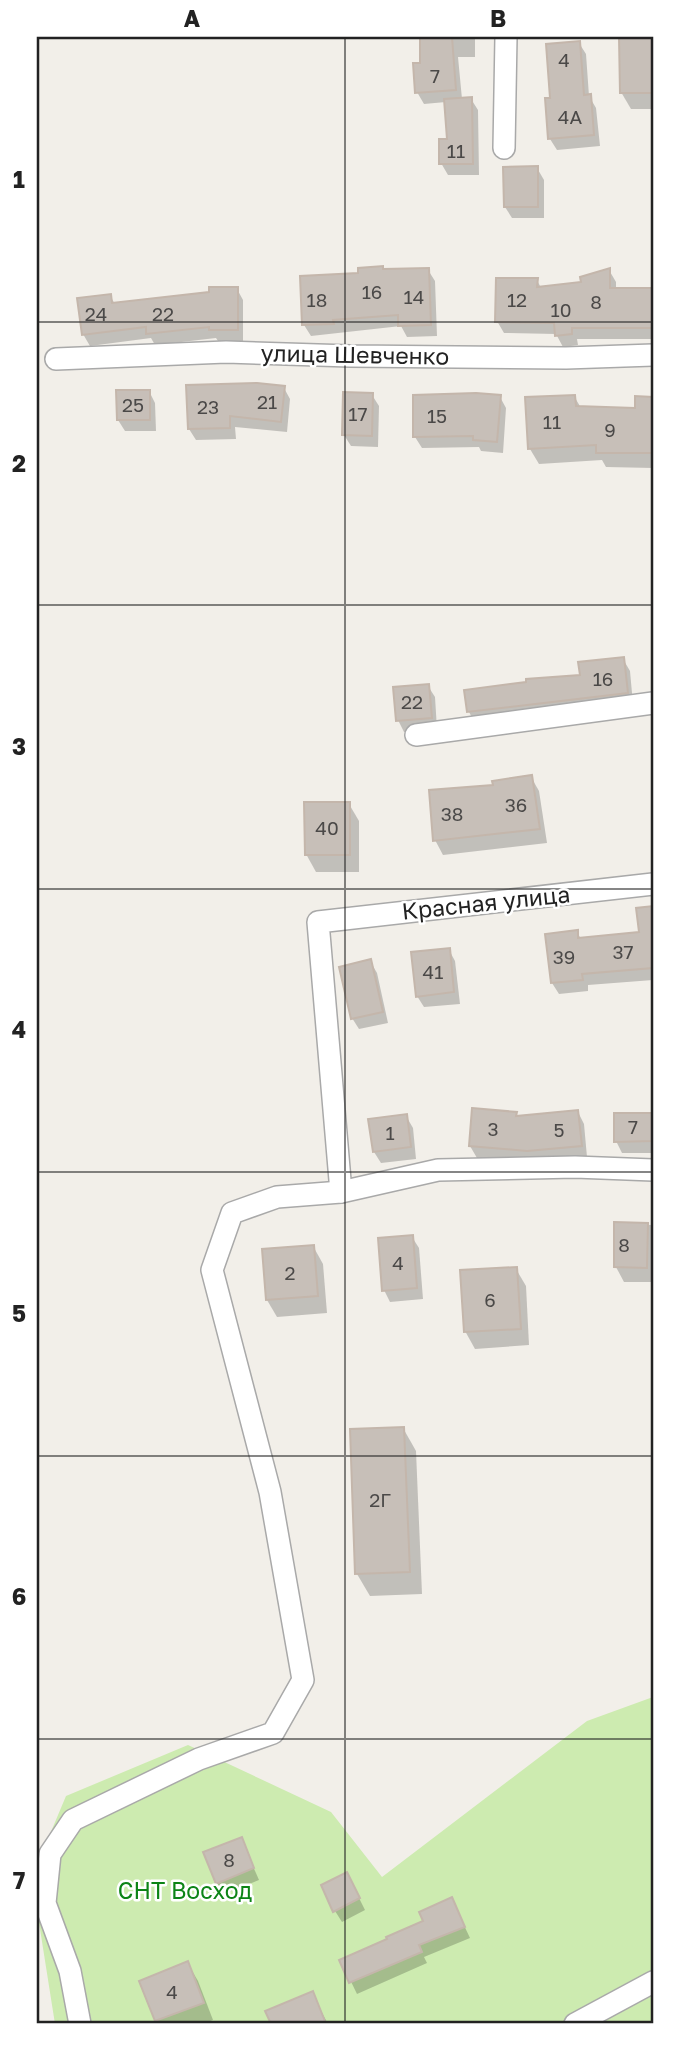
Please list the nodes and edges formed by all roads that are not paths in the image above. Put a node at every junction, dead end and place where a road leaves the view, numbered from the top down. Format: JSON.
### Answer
{"nodes":[{"id":1,"x":506,"y":37,"type":"edge"},
{"id":2,"x":504,"y":148,"type":"dead end"},
{"id":3,"x":653,"y":355,"type":"edge"},
{"id":4,"x":56,"y":359,"type":"dead end"},
{"id":5,"x":653,"y":703,"type":"edge"},
{"id":6,"x":416,"y":735,"type":"dead end"},
{"id":7,"x":653,"y":884,"type":"edge"},
{"id":8,"x":653,"y":1170,"type":"edge"},
{"id":9,"x":341,"y":1192,"type":"junction"},
{"id":10,"x":653,"y":1982,"type":"edge"},
{"id":11,"x":80,"y":2024,"type":"edge"},
{"id":12,"x":575,"y":2024,"type":"edge"}],
"edges":[{"from":1,"to":2,"type":"street"},
{"from":3,"to":4,"type":"street","name":"улица Шевченко"},
{"from":5,"to":6,"type":"street"},
{"from":7,"to":9,"type":"street","name":"Красная улица"},
{"from":8,"to":9,"type":"street"},
{"from":9,"to":11,"type":"street"},
{"from":10,"to":12,"type":"street"}]}
